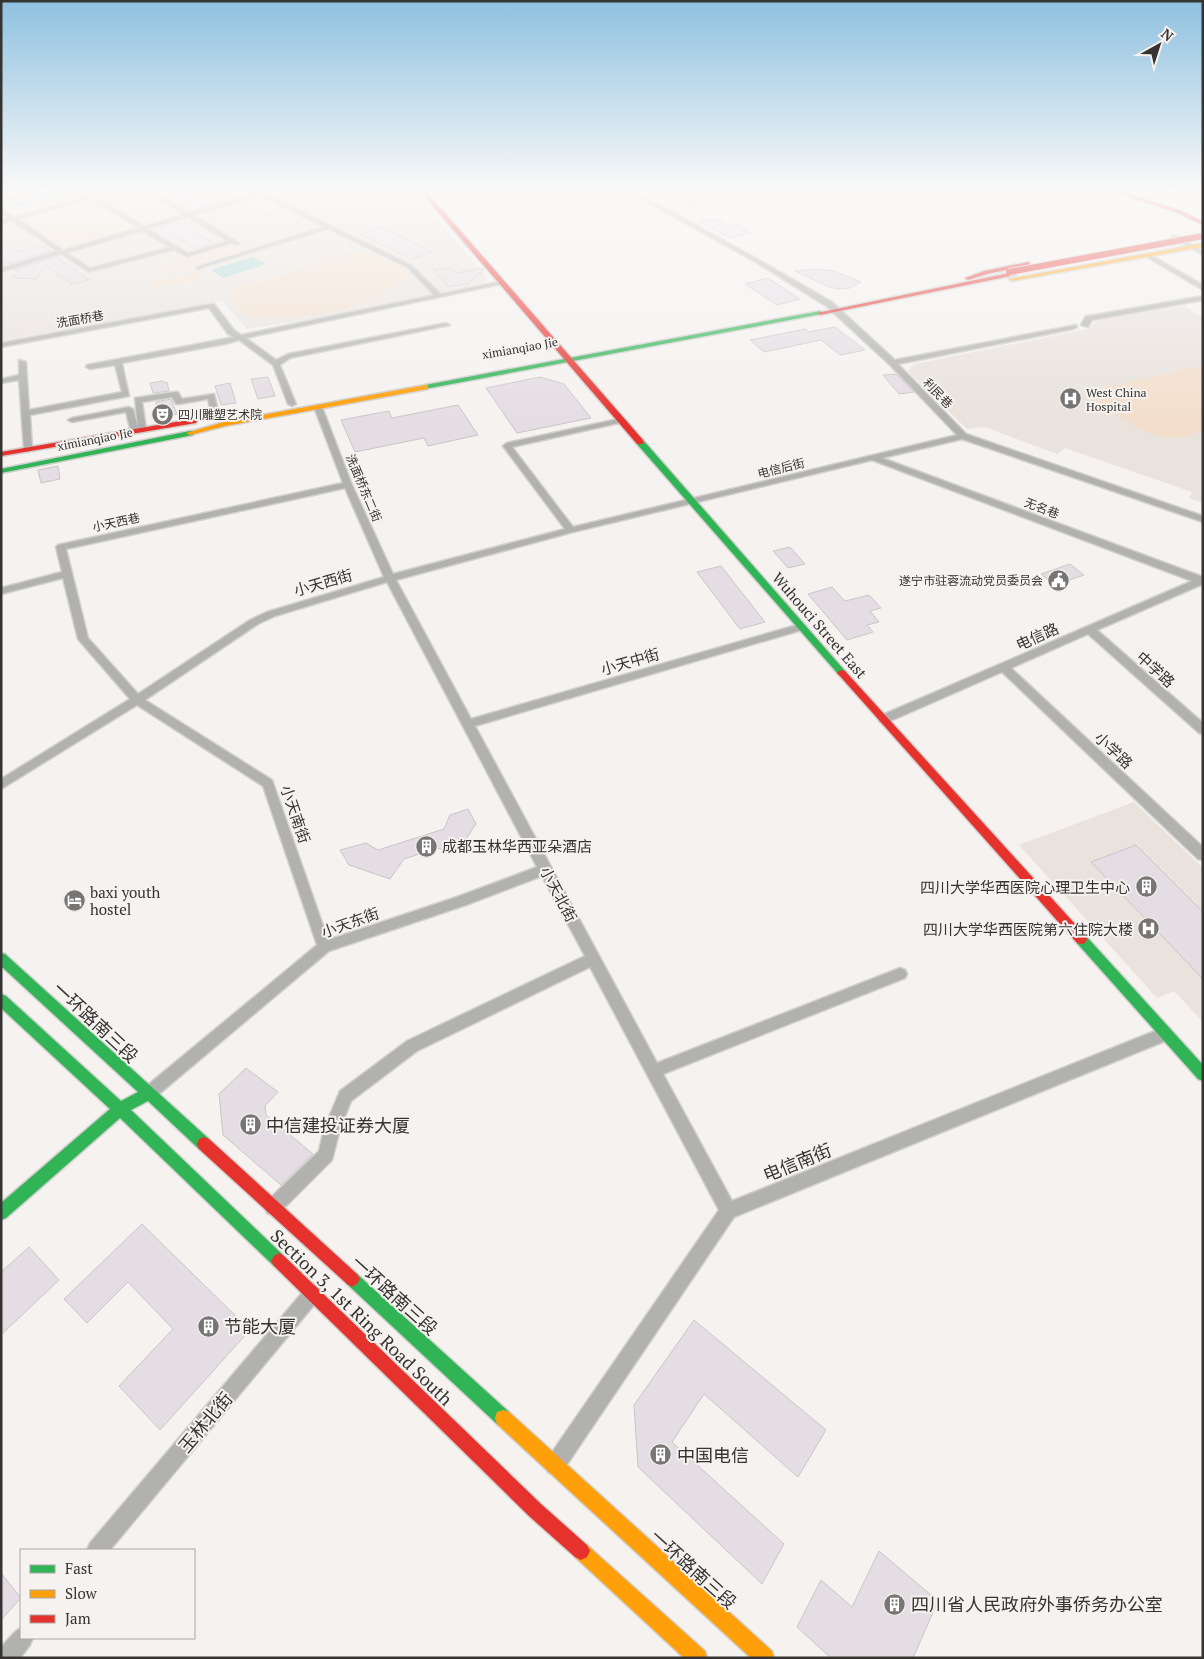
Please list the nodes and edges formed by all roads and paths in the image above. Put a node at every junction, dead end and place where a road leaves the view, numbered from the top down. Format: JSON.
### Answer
{"nodes":[{"id":1,"x":83,"y":266,"type":"edge"},
{"id":2,"x":103,"y":266,"type":"edge"},
{"id":3,"x":204,"y":266,"type":"edge"},
{"id":4,"x":409,"y":266,"type":"edge"},
{"id":5,"x":488,"y":266,"type":"edge"},
{"id":6,"x":766,"y":266,"type":"edge"},
{"id":7,"x":1017,"y":266,"type":"edge"},
{"id":8,"x":1046,"y":266,"type":"edge"},
{"id":9,"x":1050,"y":266,"type":"edge"},
{"id":10,"x":1082,"y":266,"type":"edge"},
{"id":11,"x":1166,"y":266,"type":"edge"},
{"id":12,"x":199,"y":268,"type":"dead end"},
{"id":13,"x":1012,"y":273,"type":"junction"},
{"id":14,"x":972,"y":280,"type":"junction"},
{"id":15,"x":502,"y":283,"type":"junction"},
{"id":16,"x":1203,"y":288,"type":"edge"},
{"id":17,"x":439,"y":296,"type":"junction"},
{"id":18,"x":1203,"y":298,"type":"edge"},
{"id":19,"x":833,"y":307,"type":"junction"},
{"id":20,"x":446,"y":325,"type":"dead end"},
{"id":21,"x":1085,"y":325,"type":"dead end"},
{"id":22,"x":1073,"y":327,"type":"dead end"},
{"id":23,"x":240,"y":336,"type":"junction"},
{"id":24,"x":1,"y":345,"type":"edge"},
{"id":25,"x":565,"y":356,"type":"junction"},
{"id":26,"x":22,"y":362,"type":"dead end"},
{"id":27,"x":118,"y":362,"type":"junction"},
{"id":28,"x":893,"y":362,"type":"junction"},
{"id":29,"x":276,"y":364,"type":"junction"},
{"id":30,"x":90,"y":367,"type":"dead end"},
{"id":31,"x":23,"y":378,"type":"junction"},
{"id":32,"x":1,"y":382,"type":"edge"},
{"id":33,"x":292,"y":404,"type":"junction"},
{"id":34,"x":318,"y":407,"type":"junction"},
{"id":35,"x":26,"y":413,"type":"junction"},
{"id":36,"x":72,"y":420,"type":"dead end"},
{"id":37,"x":620,"y":420,"type":"junction"},
{"id":38,"x":220,"y":421,"type":"junction"},
{"id":39,"x":134,"y":434,"type":"junction"},
{"id":40,"x":963,"y":436,"type":"junction"},
{"id":41,"x":28,"y":449,"type":"junction"},
{"id":42,"x":1,"y":454,"type":"edge"},
{"id":43,"x":873,"y":458,"type":"junction"},
{"id":44,"x":1,"y":459,"type":"edge"},
{"id":45,"x":1,"y":464,"type":"edge"},
{"id":46,"x":1,"y":471,"type":"edge"},
{"id":47,"x":348,"y":485,"type":"junction"},
{"id":48,"x":694,"y":502,"type":"junction"},
{"id":49,"x":1203,"y":519,"type":"edge"},
{"id":50,"x":571,"y":530,"type":"junction"},
{"id":51,"x":67,"y":574,"type":"junction"},
{"id":52,"x":390,"y":578,"type":"junction"},
{"id":53,"x":1202,"y":581,"type":"edge"},
{"id":54,"x":1,"y":591,"type":"edge"},
{"id":55,"x":802,"y":627,"type":"junction"},
{"id":56,"x":1090,"y":630,"type":"junction"},
{"id":57,"x":1004,"y":668,"type":"junction"},
{"id":58,"x":136,"y":700,"type":"junction"},
{"id":59,"x":884,"y":719,"type":"junction"},
{"id":60,"x":468,"y":724,"type":"junction"},
{"id":61,"x":1203,"y":730,"type":"edge"},
{"id":62,"x":1,"y":784,"type":"edge"},
{"id":63,"x":1203,"y":855,"type":"edge"},
{"id":64,"x":546,"y":869,"type":"junction"},
{"id":65,"x":324,"y":947,"type":"junction"},
{"id":66,"x":1,"y":958,"type":"edge"},
{"id":67,"x":594,"y":959,"type":"junction"},
{"id":68,"x":900,"y":974,"type":"dead end"},
{"id":69,"x":1,"y":1000,"type":"edge"},
{"id":70,"x":1165,"y":1034,"type":"junction"},
{"id":71,"x":654,"y":1071,"type":"junction"},
{"id":72,"x":1203,"y":1075,"type":"edge"},
{"id":73,"x":148,"y":1094,"type":"junction"},
{"id":74,"x":120,"y":1109,"type":"junction"},
{"id":75,"x":728,"y":1211,"type":"junction"},
{"id":76,"x":271,"y":1212,"type":"junction"},
{"id":77,"x":1,"y":1213,"type":"edge"},
{"id":78,"x":260,"y":1231,"type":"dead end"},
{"id":79,"x":262,"y":1244,"type":"junction"},
{"id":80,"x":313,"y":1293,"type":"junction"},
{"id":81,"x":555,"y":1465,"type":"junction"},
{"id":82,"x":98,"y":1549,"type":"edge"},
{"id":83,"x":698,"y":1658,"type":"edge"},
{"id":84,"x":765,"y":1658,"type":"edge"}],
"edges":[{"from":1,"to":2,"type":"street"},
{"from":3,"to":12,"type":"street"},
{"from":4,"to":17,"type":"street"},
{"from":5,"to":15,"type":"main road","name":"Wuhouci Street East"},
{"from":6,"to":19,"type":"street","name":"利民巷"},
{"from":7,"to":14,"type":"main road"},
{"from":8,"to":13,"type":"main road","bridge":true},
{"from":9,"to":13,"type":"main road","bridge":true},
{"from":10,"to":14,"type":"main road"},
{"from":11,"to":16,"type":"street"},
{"from":13,"to":14,"type":"main road"},
{"from":14,"to":19,"type":"main road","name":"ximianqiao Jie"},
{"from":15,"to":17,"type":"street"},
{"from":15,"to":25,"type":"main road","name":"Wuhouci Street East"},
{"from":17,"to":23,"type":"street"},
{"from":18,"to":21,"type":"street"},
{"from":19,"to":25,"type":"main road","name":"ximianqiao Jie"},
{"from":19,"to":28,"type":"street","name":"利民巷"},
{"from":20,"to":29,"type":"street"},
{"from":22,"to":28,"type":"street"},
{"from":23,"to":24,"type":"street","name":"洗面桥巷"},
{"from":23,"to":27,"type":"street"},
{"from":23,"to":29,"type":"street"},
{"from":25,"to":33,"type":"main road","name":"ximianqiao Jie"},
{"from":25,"to":34,"type":"main road","name":"ximianqiao Jie"},
{"from":25,"to":37,"type":"main road","name":"Wuhouci Street East"},
{"from":26,"to":31,"type":"street"},
{"from":27,"to":30,"type":"street"},
{"from":27,"to":35,"type":"street"},
{"from":28,"to":40,"type":"street","name":"利民巷"},
{"from":29,"to":33,"type":"street"},
{"from":31,"to":32,"type":"street"},
{"from":31,"to":35,"type":"street"},
{"from":33,"to":38,"type":"main road","name":"ximianqiao Jie"},
{"from":34,"to":38,"type":"main road","name":"ximianqiao Jie"},
{"from":34,"to":47,"type":"street","name":"洗面桥东二街"},
{"from":35,"to":41,"type":"street"},
{"from":36,"to":39,"type":"street"},
{"from":37,"to":48,"type":"main road","name":"Wuhouci Street East"},
{"from":37,"to":50,"type":"street"},
{"from":38,"to":39,"type":"main road","name":"ximianqiao Jie"},
{"from":38,"to":39,"type":"street"},
{"from":38,"to":46,"type":"main road","name":"ximianqiao Jie"},
{"from":39,"to":41,"type":"main road","name":"ximianqiao Jie"},
{"from":39,"to":44,"type":"main road"},
{"from":39,"to":45,"type":"main road"},
{"from":40,"to":43,"type":"street"},
{"from":40,"to":49,"type":"street"},
{"from":41,"to":42,"type":"main road","name":"ximianqiao Jie"},
{"from":43,"to":48,"type":"street","name":"电信后街"},
{"from":43,"to":53,"type":"street","name":"无名巷"},
{"from":47,"to":51,"type":"street","name":"小天西巷"},
{"from":47,"to":52,"type":"street","name":"洗面桥东二街"},
{"from":48,"to":50,"type":"street","name":"小天西街"},
{"from":48,"to":55,"type":"main road","name":"Wuhouci Street East"},
{"from":50,"to":52,"type":"street","name":"小天西街"},
{"from":51,"to":54,"type":"street"},
{"from":51,"to":58,"type":"street","name":"小天西巷"},
{"from":52,"to":58,"type":"street","name":"小天西街"},
{"from":52,"to":60,"type":"street","name":"小天北街"},
{"from":53,"to":56,"type":"street","name":"电信路"},
{"from":55,"to":59,"type":"main road","name":"Wuhouci Street East"},
{"from":55,"to":60,"type":"street","name":"小天中街"},
{"from":56,"to":57,"type":"street","name":"电信路"},
{"from":56,"to":61,"type":"street","name":"中学路"},
{"from":57,"to":59,"type":"street","name":"电信路"},
{"from":57,"to":63,"type":"street","name":"小学路"},
{"from":58,"to":62,"type":"street","name":"小天西街"},
{"from":58,"to":65,"type":"street","name":"小天南街"},
{"from":59,"to":70,"type":"main road","name":"Wuhouci Street East"},
{"from":60,"to":64,"type":"street","name":"小天北街"},
{"from":64,"to":65,"type":"street","name":"小天东街"},
{"from":64,"to":67,"type":"street","name":"小天北街"},
{"from":65,"to":73,"type":"street","name":"小天东街"},
{"from":66,"to":73,"type":"main road","name":"一环路南三段"},
{"from":67,"to":71,"type":"street","name":"小天北街"},
{"from":67,"to":76,"type":"street"},
{"from":68,"to":71,"type":"street"},
{"from":69,"to":74,"type":"main road","name":"Section 3, 1st Ring Road South"},
{"from":70,"to":72,"type":"main road","name":"Wuhouci Street East"},
{"from":70,"to":75,"type":"street","name":"电信南街"},
{"from":71,"to":75,"type":"street","name":"小天北街"},
{"from":73,"to":74,"type":"main road"},
{"from":73,"to":76,"type":"main road","name":"一环路南三段"},
{"from":74,"to":77,"type":"main road"},
{"from":74,"to":79,"type":"main road","name":"Section 3, 1st Ring Road South"},
{"from":75,"to":81,"type":"street"},
{"from":76,"to":81,"type":"main road","name":"一环路南三段"},
{"from":78,"to":79,"type":"main road"},
{"from":79,"to":80,"type":"main road","name":"Section 3, 1st Ring Road South"},
{"from":80,"to":82,"type":"street","name":"玉林北街"},
{"from":80,"to":83,"type":"main road","name":"Section 3, 1st Ring Road South"},
{"from":81,"to":84,"type":"main road","name":"一环路南三段"}]}
